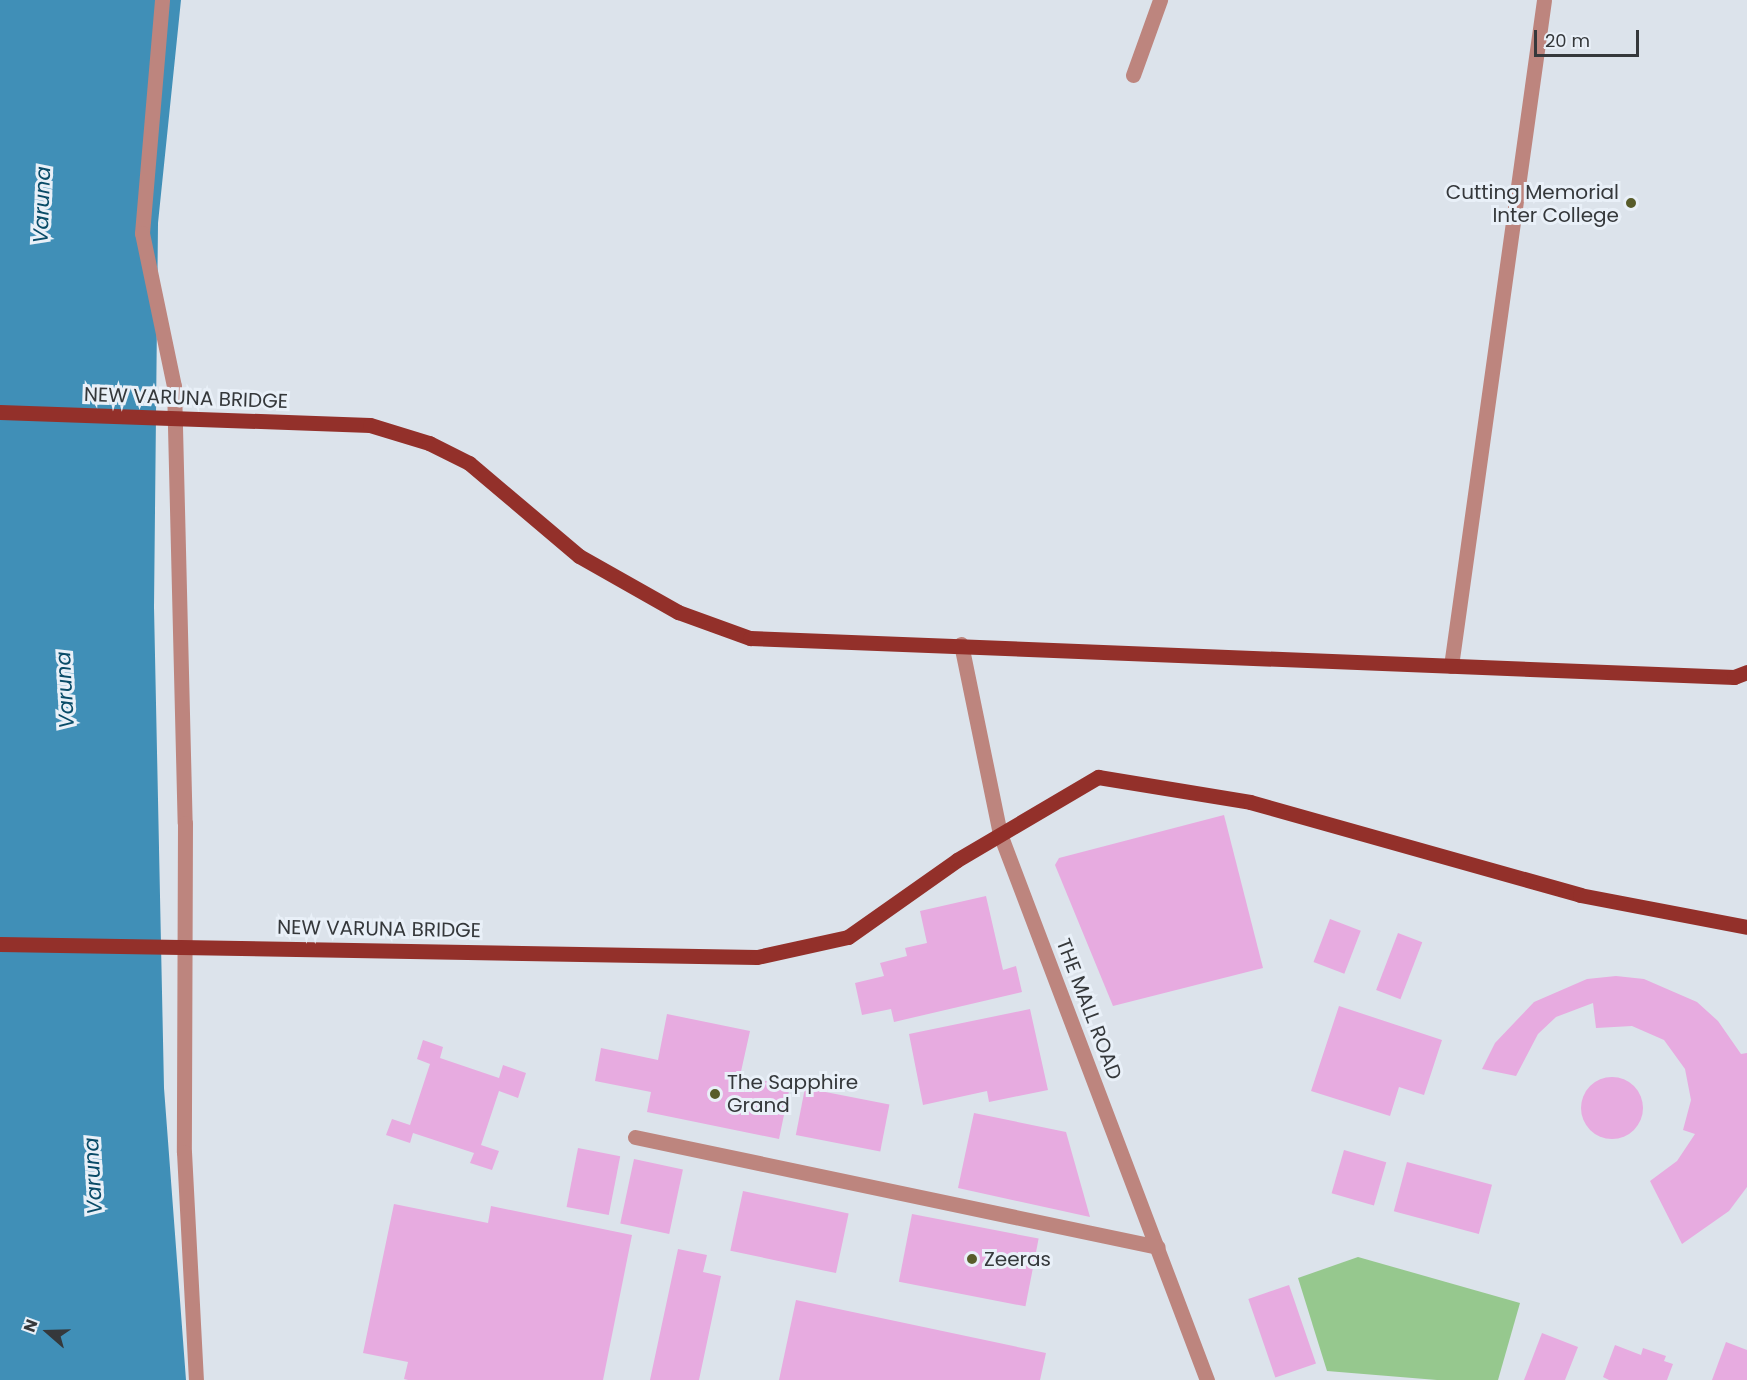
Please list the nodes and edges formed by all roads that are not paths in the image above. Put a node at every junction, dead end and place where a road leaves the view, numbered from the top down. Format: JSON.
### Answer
{"nodes":[{"id":1,"x":162,"y":0,"type":"edge"},
{"id":2,"x":1160,"y":0,"type":"edge"},
{"id":3,"x":1544,"y":0,"type":"edge"},
{"id":4,"x":1133,"y":75,"type":"dead end"},
{"id":5,"x":0,"y":412,"type":"edge"},
{"id":6,"x":961,"y":644,"type":"junction"},
{"id":7,"x":1451,"y":666,"type":"junction"},
{"id":8,"x":1747,"y":672,"type":"edge"},
{"id":9,"x":1000,"y":834,"type":"junction"},
{"id":10,"x":1747,"y":927,"type":"edge"},
{"id":11,"x":0,"y":944,"type":"edge"},
{"id":12,"x":635,"y":1137,"type":"dead end"},
{"id":13,"x":1158,"y":1247,"type":"junction"},
{"id":14,"x":196,"y":1380,"type":"edge"},
{"id":15,"x":1207,"y":1380,"type":"edge"}],
"edges":[{"from":1,"to":14,"type":"street"},
{"from":2,"to":4,"type":"street"},
{"from":3,"to":7,"type":"street"},
{"from":5,"to":6,"type":"main road","name":"NEW VARUNA BRIDGE"},
{"from":6,"to":7,"type":"main road","name":"NEW VARUNA BRIDGE"},
{"from":6,"to":9,"type":"street","name":"THE MALL ROAD"},
{"from":7,"to":8,"type":"main road","name":"NEW VARUNA BRIDGE"},
{"from":9,"to":10,"type":"main road","name":"NEW VARUNA BRIDGE"},
{"from":9,"to":11,"type":"main road","name":"NEW VARUNA BRIDGE"},
{"from":9,"to":13,"type":"street","name":"THE MALL ROAD"},
{"from":12,"to":13,"type":"street"},
{"from":13,"to":15,"type":"street","name":"THE MALL ROAD"}]}
